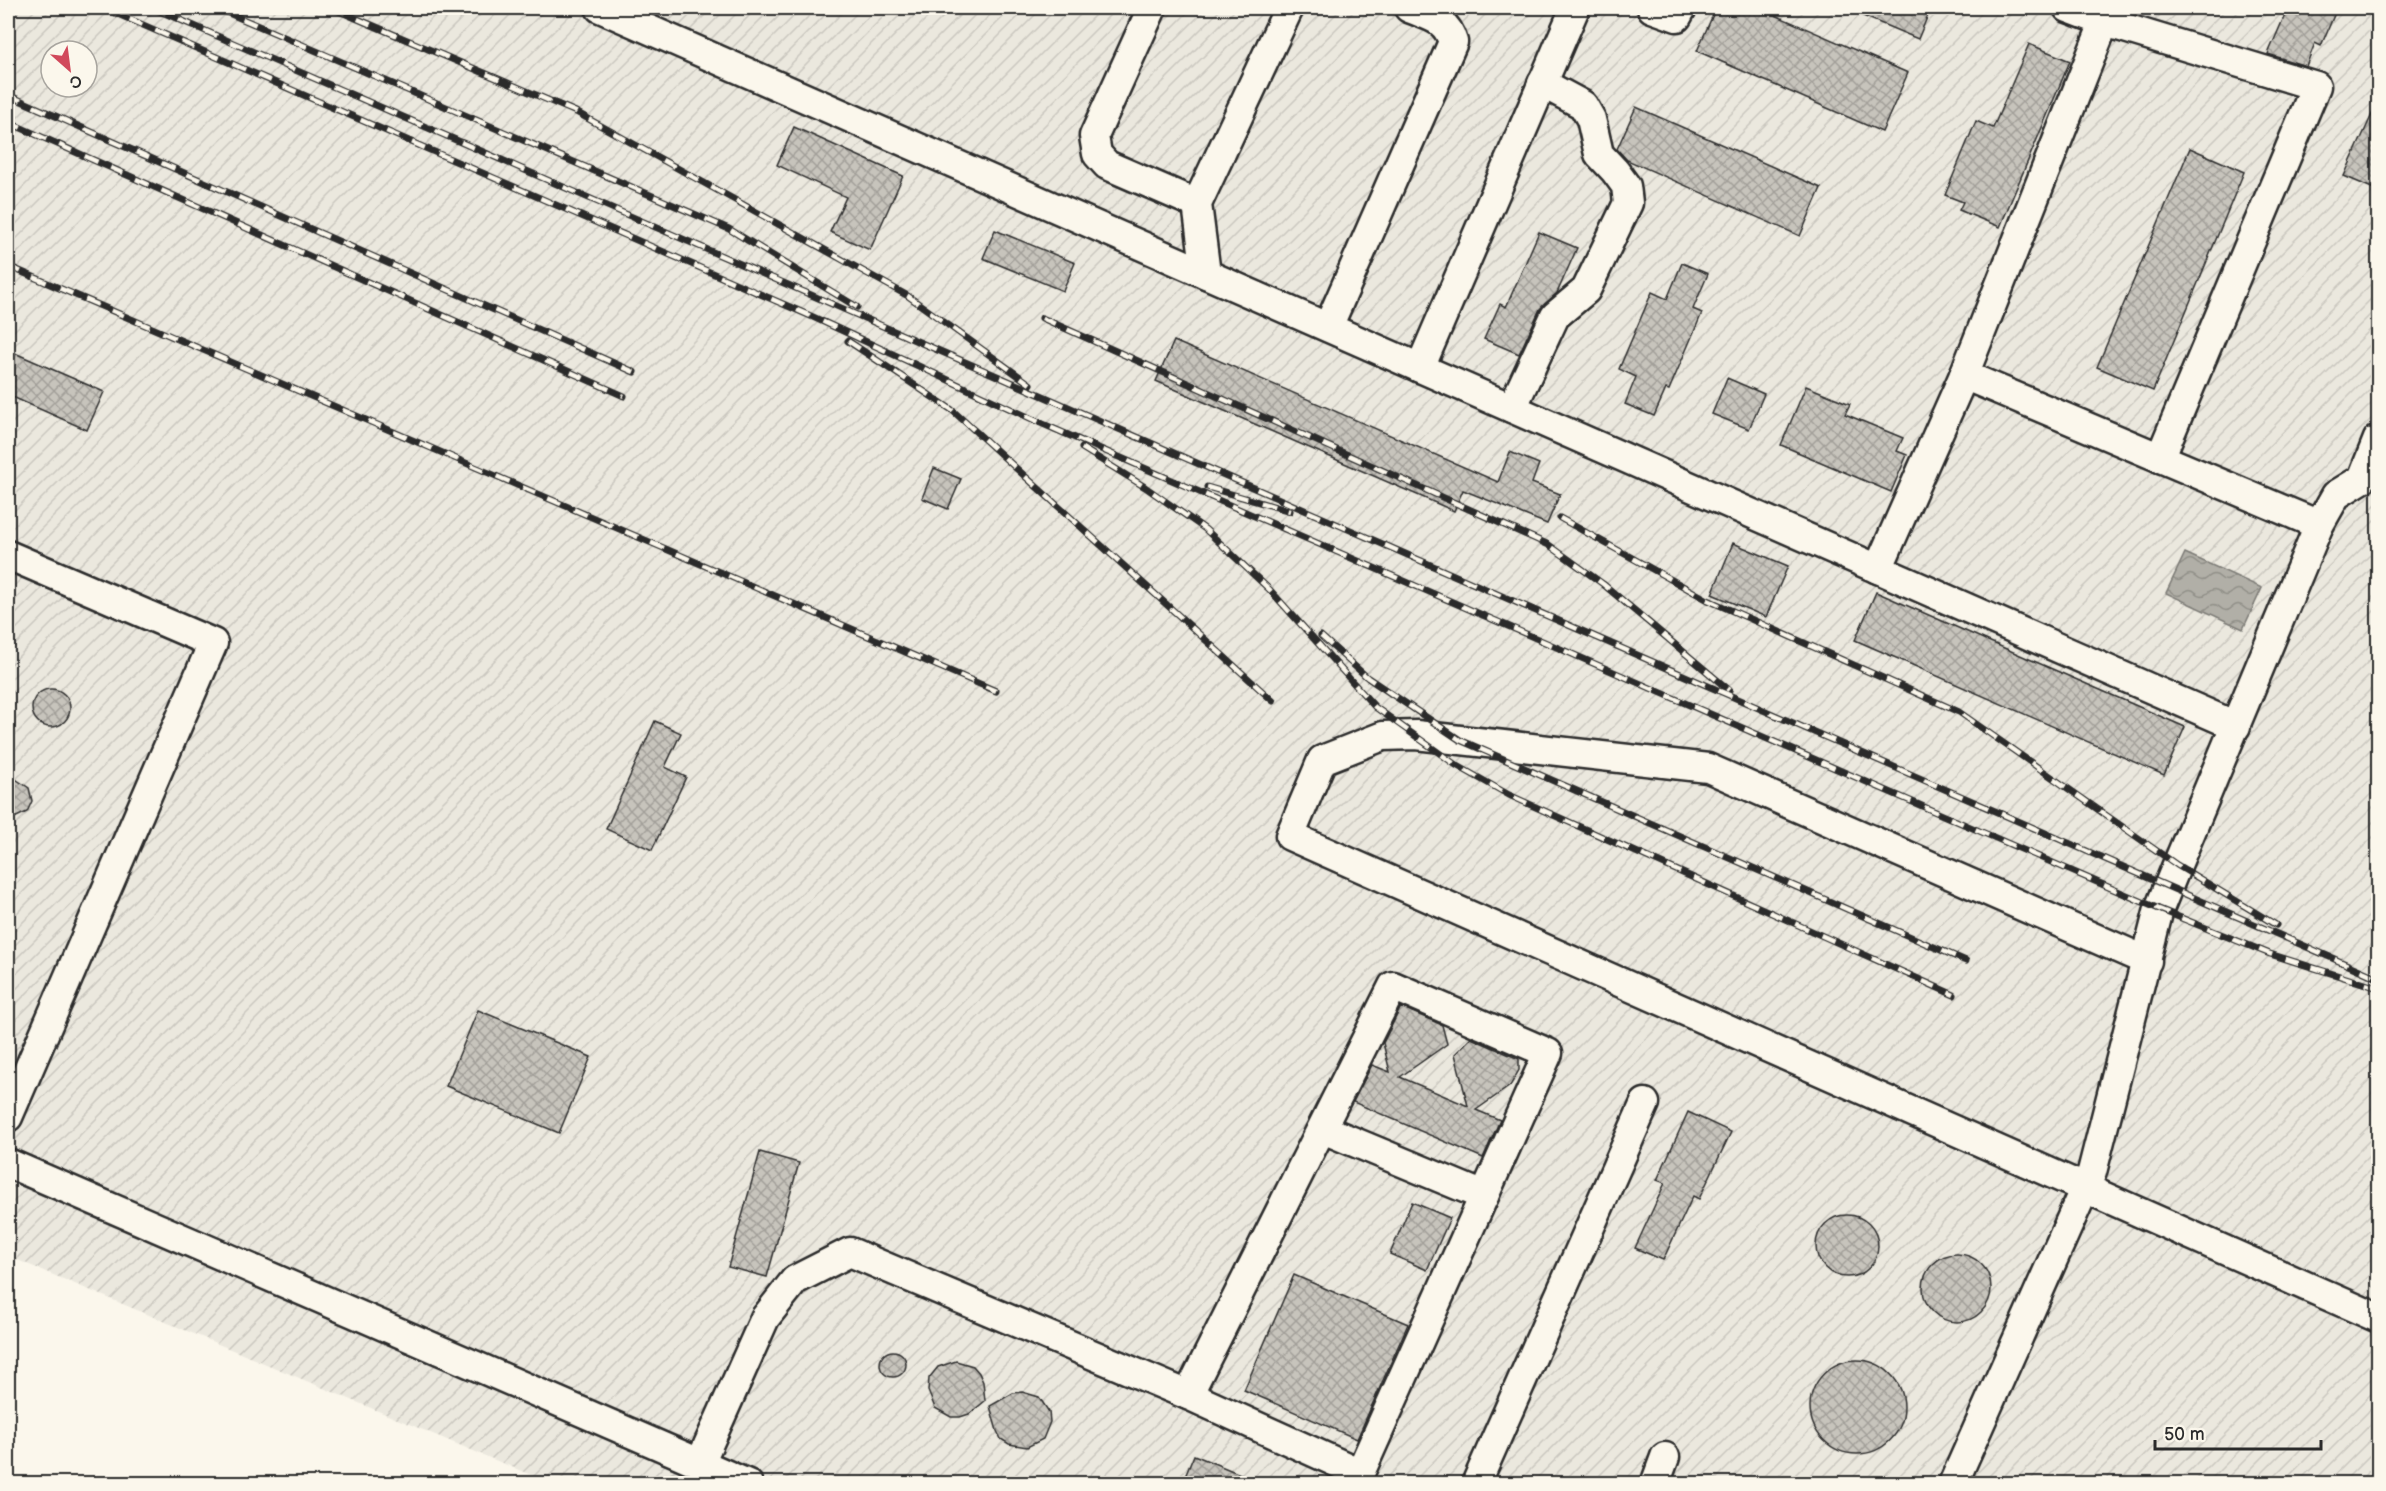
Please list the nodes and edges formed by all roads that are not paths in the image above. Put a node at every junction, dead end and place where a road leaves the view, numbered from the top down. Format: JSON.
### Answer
{"nodes":[{"id":1,"x":600,"y":8,"type":"edge"},
{"id":2,"x":1152,"y":8,"type":"edge"},
{"id":3,"x":1289,"y":8,"type":"edge"},
{"id":4,"x":1409,"y":8,"type":"edge"},
{"id":5,"x":1575,"y":8,"type":"edge"},
{"id":6,"x":1652,"y":8,"type":"edge"},
{"id":7,"x":1682,"y":8,"type":"edge"},
{"id":8,"x":2068,"y":8,"type":"edge"},
{"id":9,"x":2107,"y":15,"type":"edge"},
{"id":10,"x":1542,"y":83,"type":"junction"},
{"id":11,"x":1197,"y":204,"type":"junction"},
{"id":12,"x":1206,"y":274,"type":"junction"},
{"id":13,"x":1328,"y":327,"type":"junction"},
{"id":14,"x":1420,"y":368,"type":"junction"},
{"id":15,"x":1964,"y":375,"type":"junction"},
{"id":16,"x":1512,"y":408,"type":"junction"},
{"id":17,"x":2379,"y":439,"type":"edge"},
{"id":18,"x":2160,"y":458,"type":"junction"},
{"id":19,"x":2370,"y":482,"type":"edge"},
{"id":20,"x":2319,"y":525,"type":"junction"},
{"id":21,"x":8,"y":555,"type":"edge"},
{"id":22,"x":1878,"y":569,"type":"junction"},
{"id":23,"x":2236,"y":726,"type":"junction"},
{"id":24,"x":2147,"y":960,"type":"junction"},
{"id":25,"x":1645,"y":1103,"type":"dead end"},
{"id":26,"x":8,"y":1117,"type":"edge"},
{"id":27,"x":1323,"y":1129,"type":"junction"},
{"id":28,"x":8,"y":1163,"type":"edge"},
{"id":29,"x":2085,"y":1188,"type":"junction"},
{"id":30,"x":1484,"y":1196,"type":"junction"},
{"id":31,"x":2379,"y":1318,"type":"edge"},
{"id":32,"x":1188,"y":1395,"type":"junction"},
{"id":33,"x":1665,"y":1457,"type":"dead end"},
{"id":34,"x":700,"y":1463,"type":"junction"},
{"id":35,"x":1357,"y":1478,"type":"edge"},
{"id":36,"x":748,"y":1484,"type":"edge"},
{"id":37,"x":1476,"y":1484,"type":"edge"},
{"id":38,"x":1655,"y":1484,"type":"edge"},
{"id":39,"x":1953,"y":1484,"type":"edge"}],
"edges":[{"from":1,"to":12,"type":"lane"},
{"from":2,"to":11,"type":"lane"},
{"from":3,"to":11,"type":"lane"},
{"from":4,"to":13,"type":"lane"},
{"from":5,"to":10,"type":"lane"},
{"from":6,"to":7,"type":"lane"},
{"from":8,"to":9,"type":"lane"},
{"from":9,"to":15,"type":"lane"},
{"from":9,"to":18,"type":"lane"},
{"from":10,"to":14,"type":"lane"},
{"from":10,"to":16,"type":"lane"},
{"from":11,"to":12,"type":"lane"},
{"from":12,"to":13,"type":"lane"},
{"from":13,"to":14,"type":"lane"},
{"from":14,"to":16,"type":"lane"},
{"from":15,"to":18,"type":"lane"},
{"from":15,"to":22,"type":"lane"},
{"from":16,"to":22,"type":"lane"},
{"from":17,"to":19,"type":"lane"},
{"from":18,"to":20,"type":"lane"},
{"from":19,"to":20,"type":"lane"},
{"from":20,"to":23,"type":"lane"},
{"from":21,"to":26,"type":"lane"},
{"from":22,"to":23,"type":"lane"},
{"from":23,"to":24,"type":"lane"},
{"from":24,"to":29,"type":"lane"},
{"from":24,"to":29,"type":"lane"},
{"from":25,"to":37,"type":"lane"},
{"from":27,"to":30,"type":"lane"},
{"from":27,"to":30,"type":"lane"},
{"from":27,"to":32,"type":"lane"},
{"from":28,"to":34,"type":"lane"},
{"from":29,"to":31,"type":"lane"},
{"from":29,"to":39,"type":"lane"},
{"from":30,"to":35,"type":"lane"},
{"from":32,"to":34,"type":"lane"},
{"from":32,"to":35,"type":"lane"},
{"from":33,"to":38,"type":"lane"},
{"from":34,"to":36,"type":"lane"}]}
